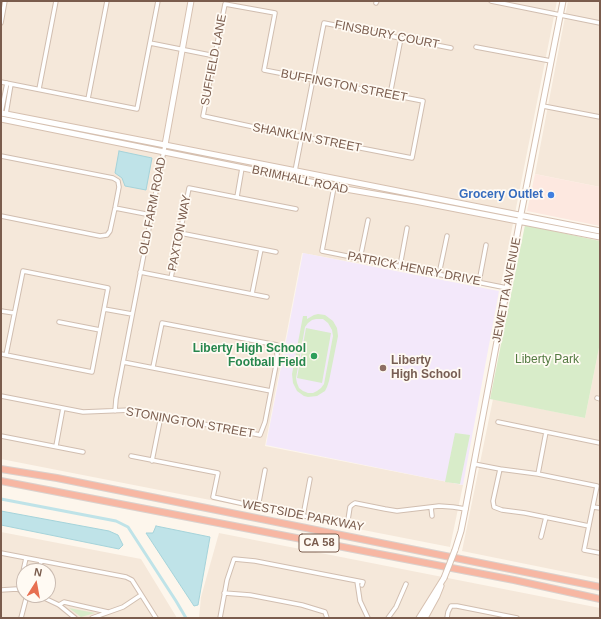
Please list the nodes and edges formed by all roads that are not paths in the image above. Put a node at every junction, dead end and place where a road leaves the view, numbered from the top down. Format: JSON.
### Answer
{"nodes":[{"id":1,"x":5,"y":1,"type":"edge"},
{"id":2,"x":56,"y":1,"type":"edge"},
{"id":3,"x":107,"y":1,"type":"edge"},
{"id":4,"x":158,"y":1,"type":"edge"},
{"id":5,"x":191,"y":1,"type":"edge"},
{"id":6,"x":491,"y":1,"type":"edge"},
{"id":7,"x":563,"y":1,"type":"edge"},
{"id":8,"x":561,"y":15,"type":"junction"},
{"id":9,"x":1,"y":23,"type":"edge"},
{"id":10,"x":600,"y":23,"type":"edge"},
{"id":11,"x":401,"y":38,"type":"junction"},
{"id":12,"x":150,"y":43,"type":"junction"},
{"id":13,"x":476,"y":47,"type":"dead end"},
{"id":14,"x":451,"y":48,"type":"dead end"},
{"id":15,"x":182,"y":49,"type":"junction"},
{"id":16,"x":215,"y":56,"type":"junction"},
{"id":17,"x":551,"y":61,"type":"junction"},
{"id":18,"x":264,"y":70,"type":"joint"},
{"id":19,"x":313,"y":80,"type":"junction"},
{"id":20,"x":1,"y":82,"type":"edge"},
{"id":21,"x":9,"y":84,"type":"junction"},
{"id":22,"x":39,"y":89,"type":"junction"},
{"id":23,"x":390,"y":95,"type":"junction"},
{"id":24,"x":88,"y":99,"type":"junction"},
{"id":25,"x":543,"y":106,"type":"junction"},
{"id":26,"x":2,"y":114,"type":"edge"},
{"id":27,"x":203,"y":116,"type":"joint"},
{"id":28,"x":600,"y":117,"type":"edge"},
{"id":29,"x":1,"y":120,"type":"edge"},
{"id":30,"x":301,"y":137,"type":"junction"},
{"id":31,"x":165,"y":145,"type":"junction"},
{"id":32,"x":163,"y":152,"type":"junction"},
{"id":33,"x":1,"y":156,"type":"edge"},
{"id":34,"x":412,"y":158,"type":"joint"},
{"id":35,"x":242,"y":168,"type":"junction"},
{"id":36,"x":258,"y":171,"type":"junction"},
{"id":37,"x":295,"y":171,"type":"junction"},
{"id":38,"x":334,"y":187,"type":"junction"},
{"id":39,"x":237,"y":198,"type":"junction"},
{"id":40,"x":115,"y":208,"type":"junction"},
{"id":41,"x":296,"y":209,"type":"dead end"},
{"id":42,"x":521,"y":214,"type":"junction"},
{"id":43,"x":151,"y":215,"type":"junction"},
{"id":44,"x":1,"y":216,"type":"edge"},
{"id":45,"x":368,"y":220,"type":"dead end"},
{"id":46,"x":520,"y":222,"type":"junction"},
{"id":47,"x":407,"y":228,"type":"dead end"},
{"id":48,"x":599,"y":230,"type":"edge"},
{"id":49,"x":566,"y":231,"type":"junction"},
{"id":50,"x":180,"y":233,"type":"junction"},
{"id":51,"x":447,"y":236,"type":"dead end"},
{"id":52,"x":600,"y":237,"type":"edge"},
{"id":53,"x":486,"y":246,"type":"dead end"},
{"id":54,"x":261,"y":249,"type":"junction"},
{"id":55,"x":276,"y":252,"type":"dead end"},
{"id":56,"x":360,"y":259,"type":"junction"},
{"id":57,"x":400,"y":266,"type":"junction"},
{"id":58,"x":140,"y":272,"type":"junction"},
{"id":59,"x":439,"y":274,"type":"junction"},
{"id":60,"x":171,"y":278,"type":"junction"},
{"id":61,"x":479,"y":282,"type":"junction"},
{"id":62,"x":507,"y":288,"type":"junction"},
{"id":63,"x":252,"y":294,"type":"junction"},
{"id":64,"x":267,"y":297,"type":"dead end"},
{"id":65,"x":104,"y":309,"type":"junction"},
{"id":66,"x":1,"y":311,"type":"edge"},
{"id":67,"x":14,"y":313,"type":"junction"},
{"id":68,"x":132,"y":314,"type":"junction"},
{"id":69,"x":59,"y":322,"type":"dead end"},
{"id":70,"x":100,"y":330,"type":"junction"},
{"id":71,"x":1,"y":354,"type":"edge"},
{"id":72,"x":6,"y":356,"type":"junction"},
{"id":73,"x":123,"y":362,"type":"junction"},
{"id":74,"x":153,"y":368,"type":"junction"},
{"id":75,"x":271,"y":391,"type":"junction"},
{"id":76,"x":1,"y":396,"type":"edge"},
{"id":77,"x":63,"y":408,"type":"junction"},
{"id":78,"x":115,"y":411,"type":"junction"},
{"id":79,"x":161,"y":416,"type":"junction"},
{"id":80,"x":498,"y":422,"type":"dead end"},
{"id":81,"x":546,"y":432,"type":"junction"},
{"id":82,"x":1,"y":436,"type":"edge"},
{"id":83,"x":600,"y":443,"type":"edge"},
{"id":84,"x":56,"y":446,"type":"junction"},
{"id":85,"x":83,"y":452,"type":"dead end"},
{"id":86,"x":131,"y":456,"type":"dead end"},
{"id":87,"x":152,"y":461,"type":"junction"},
{"id":88,"x":474,"y":464,"type":"junction"},
{"id":89,"x":1,"y":465,"type":"edge"},
{"id":90,"x":1,"y":468,"type":"edge"},
{"id":91,"x":500,"y":469,"type":"junction"},
{"id":92,"x":265,"y":470,"type":"dead end"},
{"id":93,"x":538,"y":474,"type":"junction"},
{"id":94,"x":57,"y":478,"type":"junction"},
{"id":95,"x":310,"y":479,"type":"dead end"},
{"id":96,"x":1,"y":482,"type":"edge"},
{"id":97,"x":258,"y":507,"type":"junction"},
{"id":98,"x":431,"y":507,"type":"junction"},
{"id":99,"x":593,"y":507,"type":"junction"},
{"id":100,"x":600,"y":508,"type":"edge"},
{"id":101,"x":466,"y":509,"type":"junction"},
{"id":102,"x":303,"y":516,"type":"junction"},
{"id":103,"x":432,"y":516,"type":"dead end"},
{"id":104,"x":546,"y":517,"type":"junction"},
{"id":105,"x":589,"y":526,"type":"junction"},
{"id":106,"x":541,"y":537,"type":"dead end"},
{"id":107,"x":1,"y":553,"type":"edge"},
{"id":108,"x":600,"y":553,"type":"edge"},
{"id":109,"x":26,"y":558,"type":"junction"},
{"id":110,"x":41,"y":561,"type":"joint"},
{"id":111,"x":25,"y":563,"type":"edge"},
{"id":112,"x":444,"y":578,"type":"junction"},
{"id":113,"x":357,"y":581,"type":"junction"},
{"id":114,"x":406,"y":584,"type":"dead end"},
{"id":115,"x":362,"y":585,"type":"dead end"},
{"id":116,"x":600,"y":587,"type":"edge"},
{"id":117,"x":1,"y":590,"type":"edge"},
{"id":118,"x":16,"y":590,"type":"edge"},
{"id":119,"x":224,"y":593,"type":"junction"},
{"id":120,"x":141,"y":595,"type":"junction"},
{"id":121,"x":600,"y":599,"type":"edge"},
{"id":122,"x":26,"y":603,"type":"edge"},
{"id":123,"x":55,"y":603,"type":"edge"},
{"id":124,"x":59,"y":605,"type":"junction"},
{"id":125,"x":109,"y":612,"type":"junction"},
{"id":126,"x":21,"y":618,"type":"edge"},
{"id":127,"x":75,"y":618,"type":"edge"},
{"id":128,"x":92,"y":618,"type":"edge"},
{"id":129,"x":156,"y":618,"type":"edge"},
{"id":130,"x":220,"y":618,"type":"edge"},
{"id":131,"x":327,"y":618,"type":"edge"},
{"id":132,"x":368,"y":618,"type":"edge"},
{"id":133,"x":388,"y":618,"type":"edge"},
{"id":134,"x":419,"y":618,"type":"edge"},
{"id":135,"x":425,"y":618,"type":"edge"},
{"id":136,"x":447,"y":618,"type":"edge"},
{"id":137,"x":517,"y":618,"type":"edge"}],
"edges":[{"from":1,"to":9,"type":"street"},
{"from":2,"to":22,"type":"street"},
{"from":3,"to":24,"type":"street"},
{"from":4,"to":12,"type":"street"},
{"from":5,"to":15,"type":"street","name":"OLD FARM ROAD"},
{"from":6,"to":8,"type":"street"},
{"from":7,"to":8,"type":"street","name":"JEWETTA AVENUE"},
{"from":8,"to":10,"type":"street"},
{"from":8,"to":17,"type":"street","name":"JEWETTA AVENUE"},
{"from":11,"to":14,"type":"street","name":"FINSBURY COURT"},
{"from":11,"to":19,"type":"street","name":"FINSBURY COURT"},
{"from":11,"to":23,"type":"street"},
{"from":12,"to":15,"type":"street"},
{"from":12,"to":24,"type":"street"},
{"from":13,"to":17,"type":"street"},
{"from":15,"to":16,"type":"street"},
{"from":15,"to":31,"type":"street","name":"OLD FARM ROAD"},
{"from":16,"to":18,"type":"street","name":"SUFFIELD LANE"},
{"from":16,"to":27,"type":"street","name":"SUFFIELD LANE"},
{"from":17,"to":25,"type":"street","name":"JEWETTA AVENUE"},
{"from":18,"to":19,"type":"street","name":"BUFFINGTON STREET"},
{"from":19,"to":23,"type":"street","name":"BUFFINGTON STREET"},
{"from":19,"to":30,"type":"street"},
{"from":20,"to":21,"type":"street"},
{"from":21,"to":22,"type":"street"},
{"from":21,"to":26,"type":"street"},
{"from":22,"to":24,"type":"street"},
{"from":23,"to":34,"type":"street","name":"BUFFINGTON STREET"},
{"from":25,"to":28,"type":"street"},
{"from":25,"to":42,"type":"street","name":"JEWETTA AVENUE"},
{"from":26,"to":31,"type":"street","name":"BRIMHALL ROAD"},
{"from":27,"to":30,"type":"street","name":"SHANKLIN STREET"},
{"from":29,"to":32,"type":"street","name":"BRIMHALL ROAD"},
{"from":30,"to":34,"type":"street","name":"SHANKLIN STREET"},
{"from":30,"to":37,"type":"street"},
{"from":31,"to":32,"type":"street","name":"OLD FARM ROAD"},
{"from":31,"to":37,"type":"street","name":"BRIMHALL ROAD"},
{"from":32,"to":35,"type":"street","name":"BRIMHALL ROAD"},
{"from":32,"to":43,"type":"street","name":"OLD FARM ROAD"},
{"from":33,"to":40,"type":"street"},
{"from":35,"to":36,"type":"street","name":"BRIMHALL ROAD"},
{"from":35,"to":39,"type":"street"},
{"from":36,"to":37,"type":"street"},
{"from":36,"to":38,"type":"street","name":"BRIMHALL ROAD"},
{"from":37,"to":42,"type":"street","name":"BRIMHALL ROAD"},
{"from":38,"to":46,"type":"street","name":"BRIMHALL ROAD"},
{"from":38,"to":56,"type":"street","name":"PATRICK HENRY DRIVE"},
{"from":39,"to":41,"type":"street"},
{"from":39,"to":50,"type":"street","name":"PAXTON WAY"},
{"from":40,"to":43,"type":"street"},
{"from":40,"to":44,"type":"street"},
{"from":42,"to":46,"type":"street","name":"JEWETTA AVENUE"},
{"from":42,"to":48,"type":"street","name":"BRIMHALL ROAD"},
{"from":43,"to":58,"type":"street","name":"OLD FARM ROAD"},
{"from":45,"to":56,"type":"street"},
{"from":46,"to":49,"type":"street","name":"BRIMHALL ROAD"},
{"from":46,"to":62,"type":"street","name":"JEWETTA AVENUE"},
{"from":47,"to":57,"type":"street"},
{"from":48,"to":49,"type":"street"},
{"from":49,"to":52,"type":"street","name":"BRIMHALL ROAD"},
{"from":50,"to":54,"type":"street"},
{"from":50,"to":60,"type":"street","name":"PAXTON WAY"},
{"from":51,"to":59,"type":"street"},
{"from":53,"to":61,"type":"street"},
{"from":54,"to":55,"type":"street"},
{"from":54,"to":63,"type":"street"},
{"from":56,"to":57,"type":"street","name":"PATRICK HENRY DRIVE"},
{"from":57,"to":59,"type":"street","name":"PATRICK HENRY DRIVE"},
{"from":58,"to":60,"type":"street"},
{"from":58,"to":68,"type":"street","name":"OLD FARM ROAD"},
{"from":59,"to":61,"type":"street","name":"PATRICK HENRY DRIVE"},
{"from":60,"to":63,"type":"street"},
{"from":61,"to":62,"type":"street","name":"PATRICK HENRY DRIVE"},
{"from":62,"to":88,"type":"street","name":"JEWETTA AVENUE"},
{"from":63,"to":64,"type":"street"},
{"from":65,"to":67,"type":"street"},
{"from":65,"to":68,"type":"street"},
{"from":65,"to":70,"type":"street"},
{"from":66,"to":67,"type":"street"},
{"from":67,"to":72,"type":"street"},
{"from":68,"to":73,"type":"street","name":"OLD FARM ROAD"},
{"from":69,"to":70,"type":"street"},
{"from":70,"to":72,"type":"street"},
{"from":71,"to":72,"type":"street"},
{"from":73,"to":74,"type":"street"},
{"from":73,"to":78,"type":"street","name":"OLD FARM ROAD"},
{"from":74,"to":75,"type":"street"},
{"from":74,"to":75,"type":"street"},
{"from":75,"to":79,"type":"street","name":"STONINGTON STREET"},
{"from":76,"to":77,"type":"street","name":"STONINGTON STREET"},
{"from":77,"to":78,"type":"street","name":"STONINGTON STREET"},
{"from":77,"to":84,"type":"street"},
{"from":78,"to":79,"type":"street","name":"STONINGTON STREET"},
{"from":79,"to":87,"type":"street"},
{"from":80,"to":81,"type":"street"},
{"from":81,"to":83,"type":"street"},
{"from":81,"to":93,"type":"street"},
{"from":82,"to":84,"type":"street"},
{"from":84,"to":85,"type":"street"},
{"from":86,"to":87,"type":"street"},
{"from":87,"to":97,"type":"street"},
{"from":88,"to":91,"type":"street"},
{"from":88,"to":101,"type":"street","name":"JEWETTA AVENUE"},
{"from":89,"to":94,"type":"highway"},
{"from":90,"to":94,"type":"highway","name":"WESTSIDE PARKWAY","number":"CA 58"},
{"from":91,"to":93,"type":"street"},
{"from":91,"to":104,"type":"street"},
{"from":92,"to":97,"type":"street"},
{"from":93,"to":99,"type":"street"},
{"from":94,"to":116,"type":"highway","name":"WESTSIDE PARKWAY","number":"CA 58"},
{"from":95,"to":102,"type":"street"},
{"from":96,"to":121,"type":"highway","name":"WESTSIDE PARKWAY","number":"CA 58"},
{"from":97,"to":102,"type":"street"},
{"from":98,"to":101,"type":"street"},
{"from":98,"to":102,"type":"street"},
{"from":98,"to":103,"type":"street"},
{"from":99,"to":100,"type":"street"},
{"from":99,"to":105,"type":"street"},
{"from":101,"to":112,"type":"street","name":"JEWETTA AVENUE","bridge":true},
{"from":104,"to":105,"type":"street"},
{"from":104,"to":106,"type":"street"},
{"from":105,"to":108,"type":"street"},
{"from":107,"to":109,"type":"street"},
{"from":109,"to":110,"type":"street"},
{"from":109,"to":111,"type":"street"},
{"from":110,"to":120,"type":"street"},
{"from":112,"to":134,"type":"street","name":"JEWETTA AVENUE"},
{"from":112,"to":135,"type":"street","name":"JEWETTA AVENUE"},
{"from":113,"to":115,"type":"street"},
{"from":113,"to":119,"type":"street"},
{"from":113,"to":132,"type":"street"},
{"from":114,"to":133,"type":"street"},
{"from":117,"to":118,"type":"street"},
{"from":119,"to":130,"type":"street"},
{"from":119,"to":131,"type":"street"},
{"from":120,"to":125,"type":"street"},
{"from":120,"to":129,"type":"street"},
{"from":122,"to":126,"type":"street"},
{"from":123,"to":124,"type":"street"},
{"from":124,"to":125,"type":"street"},
{"from":124,"to":127,"type":"street"},
{"from":125,"to":128,"type":"street"},
{"from":136,"to":137,"type":"street"}]}
